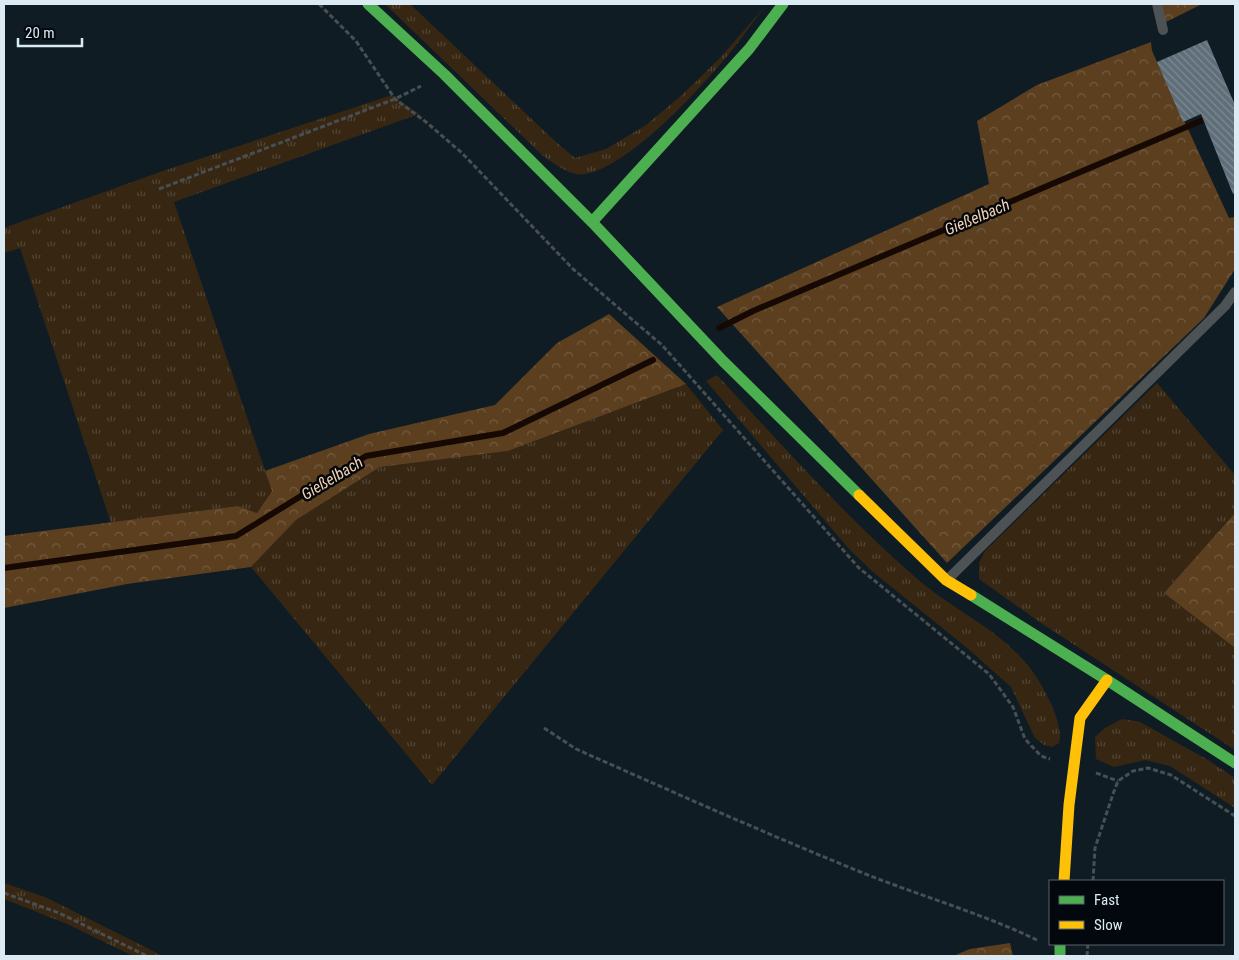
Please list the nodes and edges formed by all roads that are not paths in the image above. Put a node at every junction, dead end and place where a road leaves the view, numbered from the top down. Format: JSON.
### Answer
{"nodes":[{"id":1,"x":368,"y":4,"type":"edge"},
{"id":2,"x":784,"y":4,"type":"edge"},
{"id":3,"x":1157,"y":4,"type":"edge"},
{"id":4,"x":1163,"y":30,"type":"dead end"},
{"id":5,"x":592,"y":222,"type":"junction"},
{"id":6,"x":1235,"y":292,"type":"edge"},
{"id":7,"x":946,"y":580,"type":"junction"},
{"id":8,"x":1106,"y":680,"type":"junction"},
{"id":9,"x":1235,"y":763,"type":"edge"},
{"id":10,"x":1064,"y":880,"type":"edge"}],
"edges":[{"from":1,"to":5,"type":"main road"},
{"from":2,"to":5,"type":"main road"},
{"from":3,"to":4,"type":"lane"},
{"from":5,"to":7,"type":"main road"},
{"from":6,"to":7,"type":"lane"},
{"from":7,"to":8,"type":"main road"},
{"from":8,"to":9,"type":"main road"},
{"from":8,"to":10,"type":"main road"}]}
